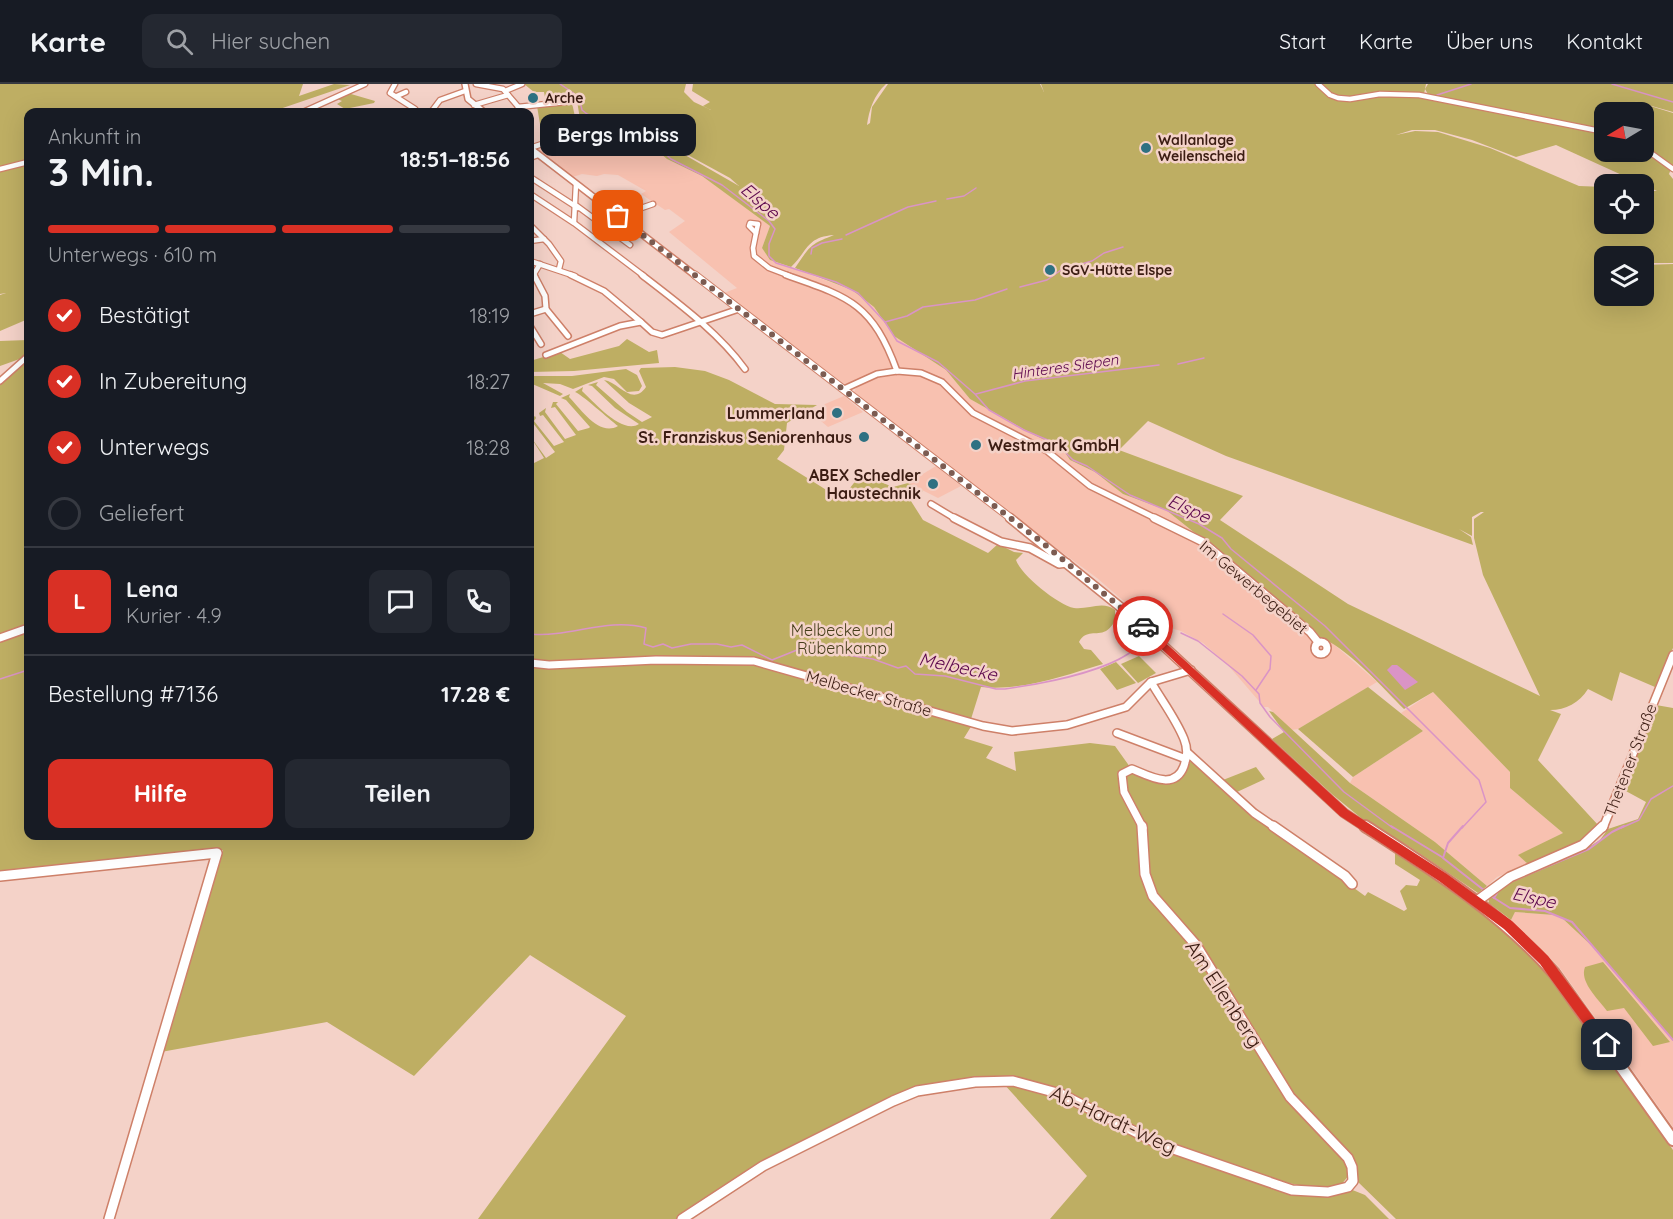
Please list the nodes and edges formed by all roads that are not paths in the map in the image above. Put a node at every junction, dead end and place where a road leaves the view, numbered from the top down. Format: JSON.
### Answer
{"nodes":[{"id":1,"x":365,"y":84,"type":"edge"},
{"id":2,"x":396,"y":84,"type":"edge"},
{"id":3,"x":465,"y":84,"type":"edge"},
{"id":4,"x":476,"y":84,"type":"edge"},
{"id":5,"x":522,"y":84,"type":"edge"},
{"id":6,"x":1318,"y":84,"type":"edge"},
{"id":7,"x":465,"y":91,"type":"junction"},
{"id":8,"x":406,"y":92,"type":"dead end"},
{"id":9,"x":506,"y":93,"type":"junction"},
{"id":10,"x":397,"y":96,"type":"junction"},
{"id":11,"x":566,"y":102,"type":"dead end"},
{"id":12,"x":474,"y":105,"type":"junction"},
{"id":13,"x":312,"y":108,"type":"edge"},
{"id":14,"x":414,"y":108,"type":"edge"},
{"id":15,"x":434,"y":108,"type":"edge"},
{"id":16,"x":478,"y":108,"type":"edge"},
{"id":17,"x":519,"y":108,"type":"edge"},
{"id":18,"x":527,"y":108,"type":"edge"},
{"id":19,"x":1594,"y":130,"type":"edge"},
{"id":20,"x":553,"y":133,"type":"dead end"},
{"id":21,"x":534,"y":147,"type":"edge"},
{"id":22,"x":534,"y":152,"type":"edge"},
{"id":23,"x":538,"y":155,"type":"junction"},
{"id":24,"x":1654,"y":155,"type":"edge"},
{"id":25,"x":534,"y":156,"type":"edge"},
{"id":26,"x":24,"y":163,"type":"edge"},
{"id":27,"x":0,"y":169,"type":"edge"},
{"id":28,"x":1673,"y":169,"type":"edge"},
{"id":29,"x":534,"y":180,"type":"edge"},
{"id":30,"x":576,"y":184,"type":"junction"},
{"id":31,"x":534,"y":197,"type":"edge"},
{"id":32,"x":653,"y":204,"type":"dead end"},
{"id":33,"x":577,"y":207,"type":"junction"},
{"id":34,"x":618,"y":216,"type":"junction"},
{"id":35,"x":574,"y":222,"type":"junction"},
{"id":36,"x":534,"y":229,"type":"edge"},
{"id":37,"x":756,"y":233,"type":"dead end"},
{"id":38,"x":544,"y":239,"type":"junction"},
{"id":39,"x":534,"y":240,"type":"edge"},
{"id":40,"x":630,"y":245,"type":"dead end"},
{"id":41,"x":534,"y":262,"type":"edge"},
{"id":42,"x":540,"y":264,"type":"junction"},
{"id":43,"x":559,"y":269,"type":"junction"},
{"id":44,"x":546,"y":309,"type":"junction"},
{"id":45,"x":739,"y":309,"type":"junction"},
{"id":46,"x":534,"y":313,"type":"edge"},
{"id":47,"x":641,"y":322,"type":"junction"},
{"id":48,"x":699,"y":323,"type":"junction"},
{"id":49,"x":534,"y":333,"type":"edge"},
{"id":50,"x":568,"y":336,"type":"dead end"},
{"id":51,"x":541,"y":345,"type":"dead end"},
{"id":52,"x":546,"y":356,"type":"dead end"},
{"id":53,"x":24,"y":360,"type":"edge"},
{"id":54,"x":746,"y":369,"type":"dead end"},
{"id":55,"x":897,"y":371,"type":"junction"},
{"id":56,"x":0,"y":381,"type":"edge"},
{"id":57,"x":844,"y":389,"type":"junction"},
{"id":58,"x":931,"y":504,"type":"dead end"},
{"id":59,"x":1067,"y":563,"type":"junction"},
{"id":60,"x":24,"y":629,"type":"edge"},
{"id":61,"x":0,"y":638,"type":"edge"},
{"id":62,"x":1318,"y":642,"type":"dead end"},
{"id":63,"x":1673,"y":655,"type":"edge"},
{"id":64,"x":534,"y":663,"type":"edge"},
{"id":65,"x":1191,"y":670,"type":"junction"},
{"id":66,"x":1151,"y":682,"type":"junction"},
{"id":67,"x":1118,"y":733,"type":"dead end"},
{"id":68,"x":1187,"y":756,"type":"junction"},
{"id":69,"x":0,"y":876,"type":"edge"},
{"id":70,"x":1352,"y":884,"type":"dead end"},
{"id":71,"x":1480,"y":899,"type":"junction"},
{"id":72,"x":1673,"y":1140,"type":"edge"},
{"id":73,"x":1353,"y":1181,"type":"joint"},
{"id":74,"x":109,"y":1219,"type":"edge"},
{"id":75,"x":682,"y":1219,"type":"edge"}],
"edges":[{"from":1,"to":13,"type":"street"},
{"from":2,"to":10,"type":"street"},
{"from":3,"to":7,"type":"main road"},
{"from":4,"to":9,"type":"street"},
{"from":5,"to":9,"type":"street"},
{"from":6,"to":19,"type":"street"},
{"from":7,"to":12,"type":"main road"},
{"from":7,"to":15,"type":"street"},
{"from":8,"to":10,"type":"street"},
{"from":9,"to":12,"type":"street"},
{"from":9,"to":17,"type":"street"},
{"from":10,"to":14,"type":"street"},
{"from":11,"to":18,"type":"street"},
{"from":12,"to":16,"type":"main road"},
{"from":20,"to":21,"type":"street"},
{"from":22,"to":23,"type":"main road"},
{"from":23,"to":25,"type":"street"},
{"from":23,"to":30,"type":"main road"},
{"from":24,"to":28,"type":"street"},
{"from":26,"to":27,"type":"street"},
{"from":29,"to":33,"type":"street"},
{"from":30,"to":33,"type":"street"},
{"from":30,"to":34,"type":"main road"},
{"from":31,"to":35,"type":"street"},
{"from":32,"to":34,"type":"street"},
{"from":33,"to":35,"type":"street"},
{"from":33,"to":40,"type":"street"},
{"from":34,"to":45,"type":"main road"},
{"from":35,"to":48,"type":"street"},
{"from":36,"to":38,"type":"street"},
{"from":37,"to":55,"type":"street"},
{"from":38,"to":39,"type":"street"},
{"from":38,"to":43,"type":"street"},
{"from":41,"to":42,"type":"street"},
{"from":42,"to":43,"type":"street"},
{"from":42,"to":44,"type":"street"},
{"from":43,"to":47,"type":"street"},
{"from":44,"to":46,"type":"street"},
{"from":44,"to":50,"type":"street"},
{"from":45,"to":48,"type":"street"},
{"from":45,"to":57,"type":"main road"},
{"from":47,"to":48,"type":"street"},
{"from":47,"to":52,"type":"street"},
{"from":48,"to":54,"type":"street"},
{"from":49,"to":51,"type":"street"},
{"from":53,"to":56,"type":"street"},
{"from":55,"to":57,"type":"street","name":"Im Gewerbegebiet"},
{"from":55,"to":62,"type":"street","name":"Im Gewerbegebiet"},
{"from":57,"to":59,"type":"main road"},
{"from":58,"to":59,"type":"street"},
{"from":59,"to":65,"type":"main road"},
{"from":60,"to":61,"type":"street"},
{"from":63,"to":71,"type":"street","name":"Thetener Straße"},
{"from":64,"to":66,"type":"street","name":"Melbecker Straße"},
{"from":65,"to":66,"type":"street","name":"Melbecker Straße"},
{"from":65,"to":71,"type":"main road"},
{"from":66,"to":68,"type":"street"},
{"from":67,"to":68,"type":"street"},
{"from":68,"to":70,"type":"street"},
{"from":68,"to":73,"type":"street","name":"Am Ellenberg"},
{"from":69,"to":74,"type":"street"},
{"from":71,"to":72,"type":"main road"},
{"from":73,"to":75,"type":"street","name":"Ab-Hardt-Weg"}]}
